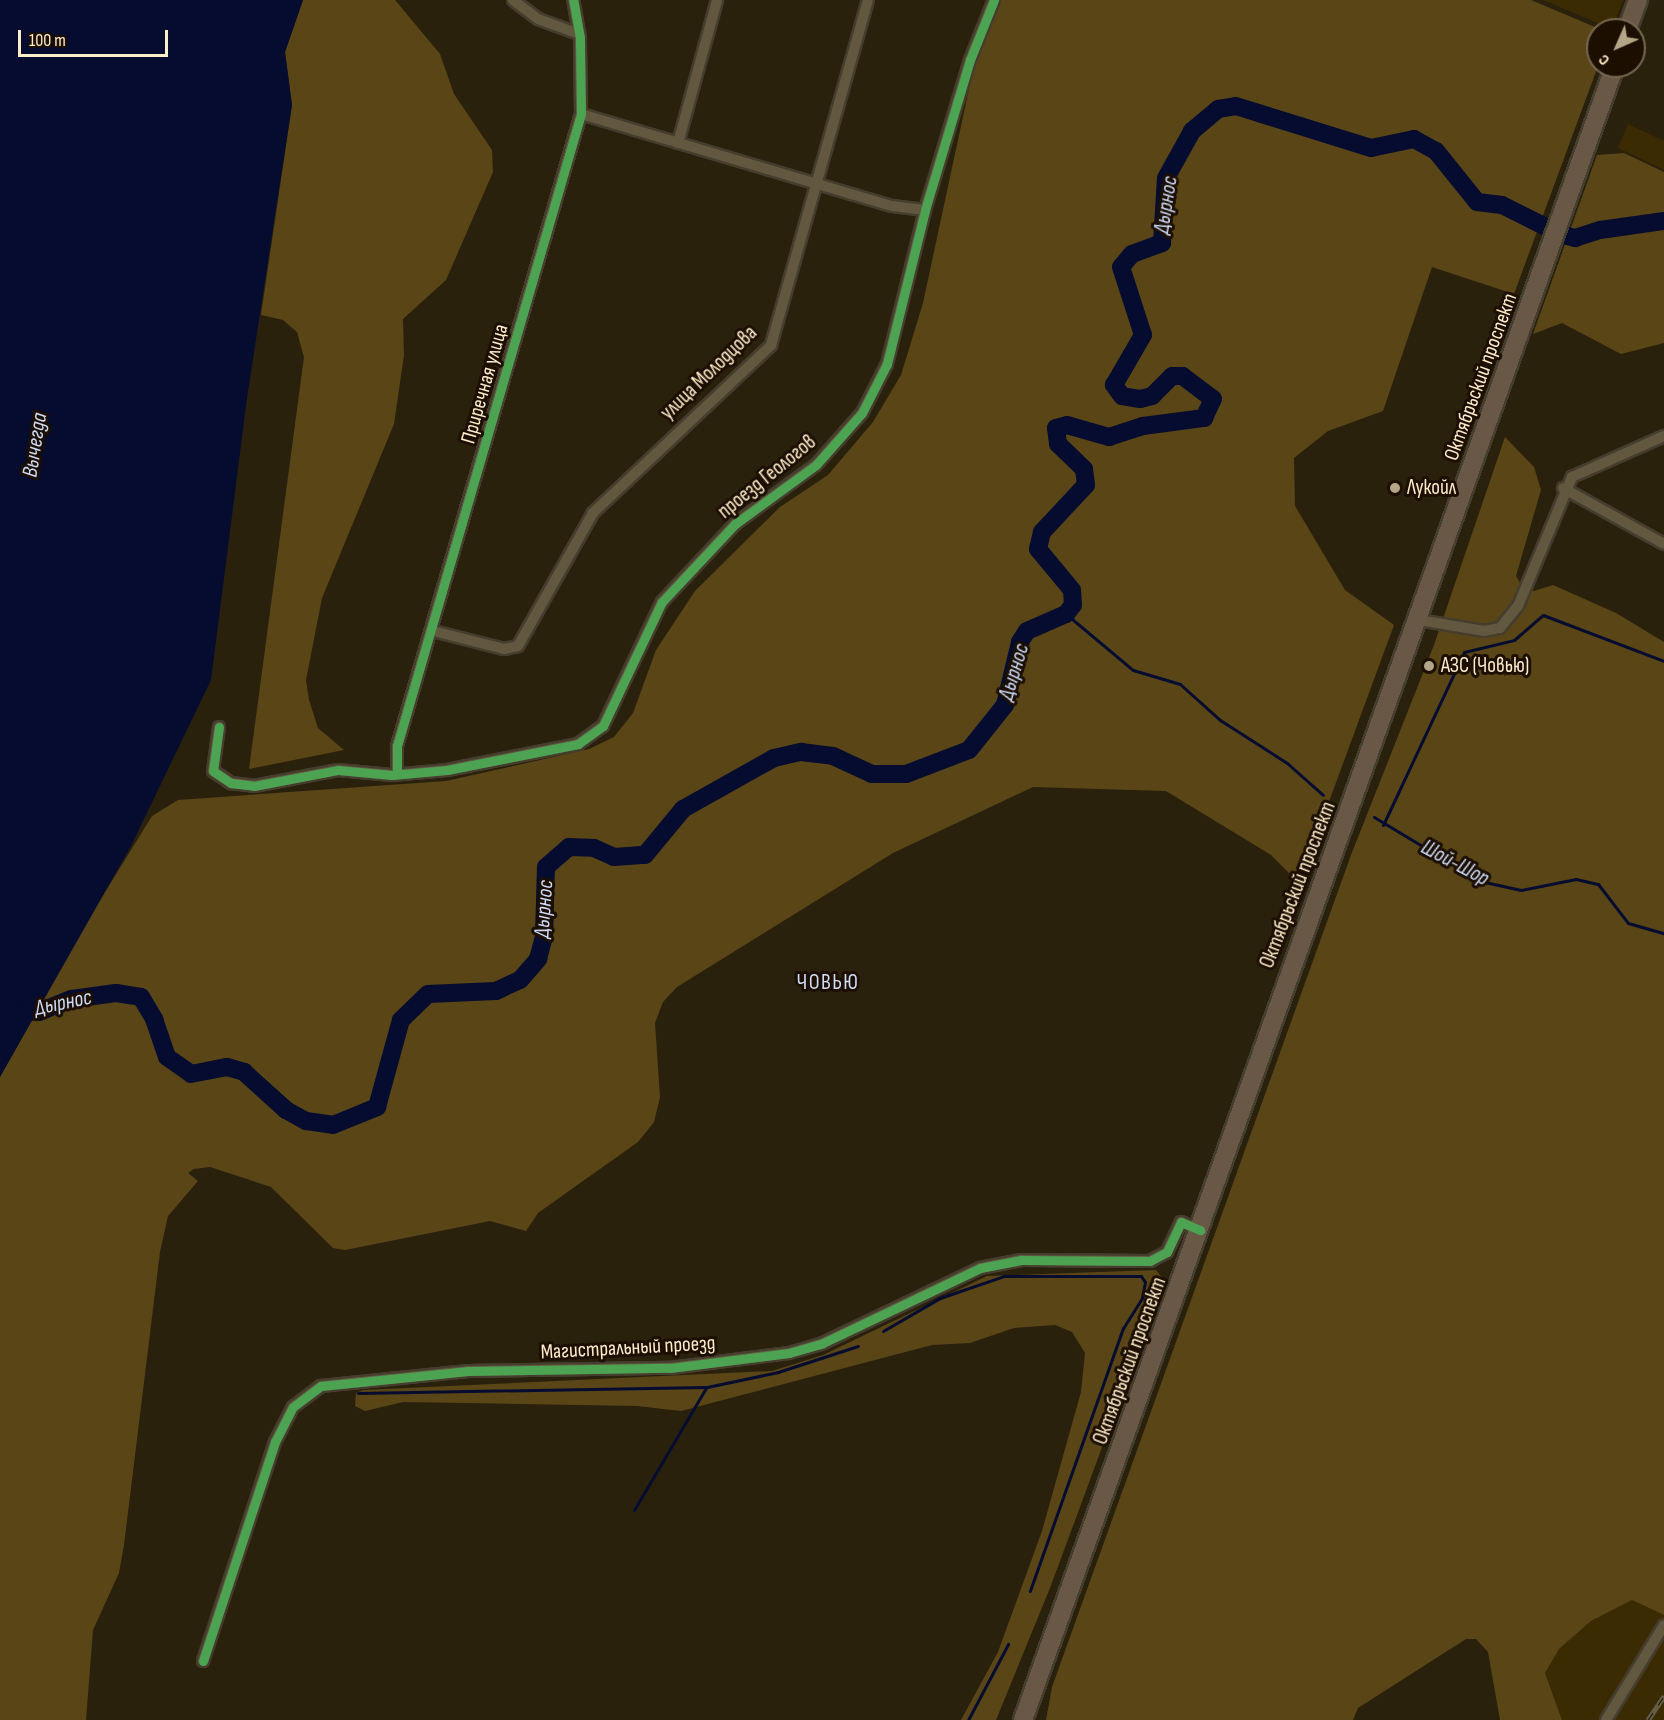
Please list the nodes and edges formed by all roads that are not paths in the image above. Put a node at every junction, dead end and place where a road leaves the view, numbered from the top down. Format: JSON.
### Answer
{"nodes":[{"id":1,"x":513,"y":0,"type":"edge"},
{"id":2,"x":573,"y":0,"type":"edge"},
{"id":3,"x":717,"y":0,"type":"edge"},
{"id":4,"x":868,"y":0,"type":"edge"},
{"id":5,"x":994,"y":0,"type":"edge"},
{"id":6,"x":1638,"y":0,"type":"edge"},
{"id":7,"x":1631,"y":18,"type":"edge"},
{"id":8,"x":579,"y":34,"type":"junction"},
{"id":9,"x":1611,"y":78,"type":"edge"},
{"id":10,"x":581,"y":114,"type":"junction"},
{"id":11,"x":678,"y":143,"type":"junction"},
{"id":12,"x":819,"y":185,"type":"junction"},
{"id":13,"x":925,"y":210,"type":"junction"},
{"id":14,"x":1664,"y":436,"type":"edge"},
{"id":15,"x":1563,"y":488,"type":"junction"},
{"id":16,"x":1664,"y":544,"type":"edge"},
{"id":17,"x":1419,"y":620,"type":"junction"},
{"id":18,"x":433,"y":631,"type":"junction"},
{"id":19,"x":219,"y":727,"type":"dead end"},
{"id":20,"x":398,"y":774,"type":"junction"},
{"id":21,"x":1200,"y":1230,"type":"junction"},
{"id":22,"x":1664,"y":1625,"type":"edge"},
{"id":23,"x":203,"y":1661,"type":"dead end"},
{"id":24,"x":1025,"y":1719,"type":"edge"},
{"id":25,"x":1606,"y":1720,"type":"edge"}],
"edges":[{"from":1,"to":8,"type":"street"},
{"from":2,"to":8,"type":"street","name":"Приречная улица"},
{"from":3,"to":11,"type":"street"},
{"from":4,"to":12,"type":"street","name":"улица Молодцова"},
{"from":5,"to":13,"type":"street","name":"проезд Геологов"},
{"from":6,"to":7,"type":"main road"},
{"from":8,"to":10,"type":"street","name":"Приречная улица"},
{"from":9,"to":17,"type":"main road","name":"Октябрьский проспект"},
{"from":10,"to":11,"type":"street"},
{"from":10,"to":18,"type":"street","name":"Приречная улица"},
{"from":11,"to":12,"type":"street"},
{"from":12,"to":13,"type":"street"},
{"from":12,"to":18,"type":"street","name":"улица Молодцова"},
{"from":13,"to":20,"type":"street","name":"проезд Геологов"},
{"from":14,"to":15,"type":"street"},
{"from":15,"to":16,"type":"street"},
{"from":15,"to":17,"type":"street"},
{"from":17,"to":21,"type":"main road","name":"Октябрьский проспект"},
{"from":18,"to":20,"type":"street","name":"Приречная улица"},
{"from":19,"to":20,"type":"street","name":"проезд Геологов"},
{"from":21,"to":23,"type":"street","name":"Магистральный проезд"},
{"from":21,"to":24,"type":"main road","name":"Октябрьский проспект"},
{"from":22,"to":25,"type":"street"}]}
